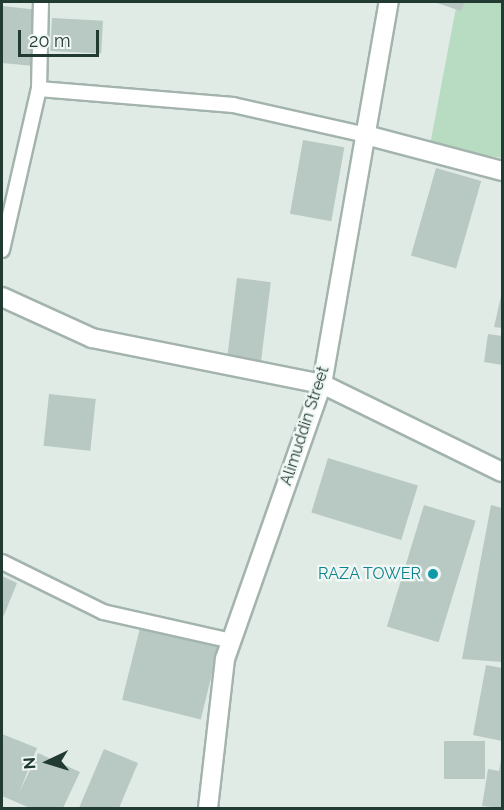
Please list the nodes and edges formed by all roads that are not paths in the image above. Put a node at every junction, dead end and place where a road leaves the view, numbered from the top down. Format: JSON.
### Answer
{"nodes":[{"id":1,"x":41,"y":2,"type":"edge"},
{"id":2,"x":389,"y":2,"type":"edge"},
{"id":3,"x":39,"y":89,"type":"junction"},
{"id":4,"x":366,"y":135,"type":"junction"},
{"id":5,"x":502,"y":171,"type":"edge"},
{"id":6,"x":2,"y":250,"type":"edge"},
{"id":7,"x":2,"y":297,"type":"edge"},
{"id":8,"x":322,"y":384,"type":"junction"},
{"id":9,"x":502,"y":472,"type":"edge"},
{"id":10,"x":2,"y":562,"type":"edge"},
{"id":11,"x":232,"y":641,"type":"junction"},
{"id":12,"x":208,"y":808,"type":"edge"}],
"edges":[{"from":1,"to":3,"type":"lane"},
{"from":2,"to":4,"type":"street","name":"Alimuddin Street"},
{"from":3,"to":4,"type":"lane"},
{"from":3,"to":6,"type":"lane"},
{"from":4,"to":5,"type":"street"},
{"from":4,"to":8,"type":"street","name":"Alimuddin Street"},
{"from":7,"to":8,"type":"street"},
{"from":8,"to":9,"type":"street"},
{"from":8,"to":11,"type":"street","name":"Alimuddin Street"},
{"from":10,"to":11,"type":"lane"},
{"from":11,"to":12,"type":"street","name":"Alimuddin Street"}]}
